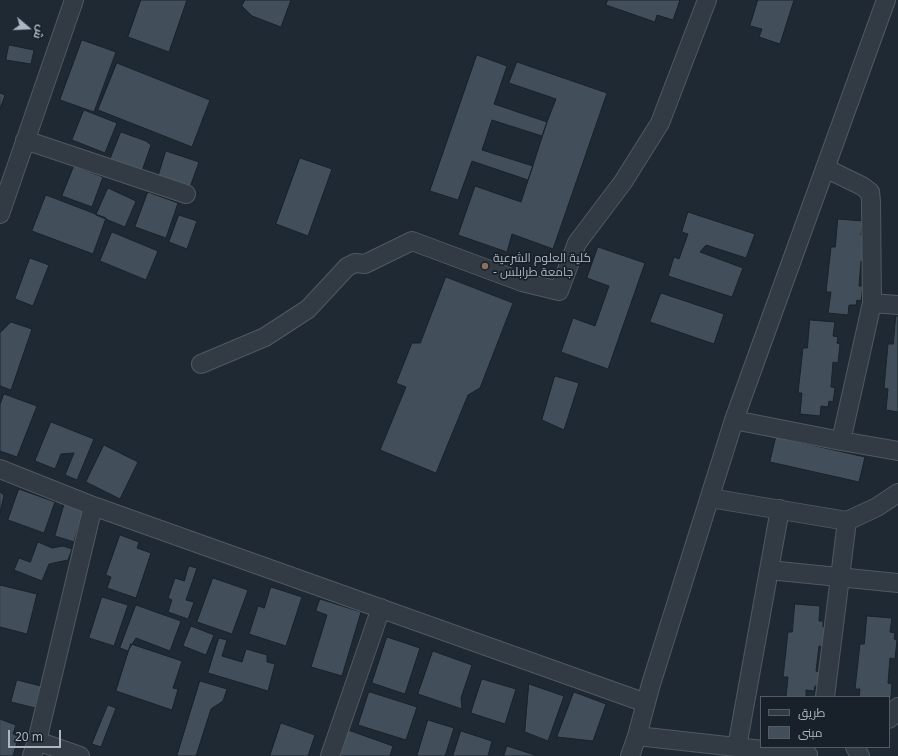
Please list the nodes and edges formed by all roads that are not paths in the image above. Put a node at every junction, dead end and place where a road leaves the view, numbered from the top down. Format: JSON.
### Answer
{"nodes":[{"id":1,"x":74,"y":0,"type":"edge"},
{"id":2,"x":707,"y":0,"type":"edge"},
{"id":3,"x":886,"y":0,"type":"edge"},
{"id":4,"x":25,"y":140,"type":"junction"},
{"id":5,"x":825,"y":168,"type":"junction"},
{"id":6,"x":186,"y":194,"type":"dead end"},
{"id":7,"x":0,"y":214,"type":"edge"},
{"id":8,"x":872,"y":303,"type":"junction"},
{"id":9,"x":898,"y":305,"type":"edge"},
{"id":10,"x":202,"y":364,"type":"dead end"},
{"id":11,"x":734,"y":420,"type":"junction"},
{"id":12,"x":841,"y":441,"type":"junction"},
{"id":13,"x":898,"y":451,"type":"edge"},
{"id":14,"x":0,"y":469,"type":"edge"},
{"id":15,"x":898,"y":493,"type":"edge"},
{"id":16,"x":710,"y":498,"type":"junction"},
{"id":17,"x":93,"y":506,"type":"junction"},
{"id":18,"x":780,"y":509,"type":"junction"},
{"id":19,"x":847,"y":521,"type":"junction"},
{"id":20,"x":769,"y":570,"type":"junction"},
{"id":21,"x":841,"y":577,"type":"junction"},
{"id":22,"x":898,"y":583,"type":"edge"},
{"id":23,"x":381,"y":608,"type":"junction"},
{"id":24,"x":825,"y":696,"type":"edge"},
{"id":25,"x":646,"y":703,"type":"junction"},
{"id":26,"x":898,"y":707,"type":"edge"},
{"id":27,"x":890,"y":718,"type":"edge"},
{"id":28,"x":637,"y":736,"type":"junction"},
{"id":29,"x":737,"y":747,"type":"junction"},
{"id":30,"x":34,"y":748,"type":"edge"},
{"id":31,"x":809,"y":753,"type":"edge"},
{"id":32,"x":80,"y":756,"type":"edge"},
{"id":33,"x":330,"y":756,"type":"edge"},
{"id":34,"x":630,"y":756,"type":"edge"}],
"edges":[{"from":1,"to":4,"type":"street"},
{"from":2,"to":10,"type":"street"},
{"from":3,"to":5,"type":"street"},
{"from":4,"to":6,"type":"street"},
{"from":4,"to":7,"type":"street"},
{"from":5,"to":8,"type":"street"},
{"from":5,"to":11,"type":"street"},
{"from":8,"to":9,"type":"street"},
{"from":8,"to":12,"type":"street"},
{"from":11,"to":12,"type":"street"},
{"from":11,"to":16,"type":"street"},
{"from":12,"to":13,"type":"street"},
{"from":14,"to":17,"type":"street"},
{"from":15,"to":19,"type":"street"},
{"from":16,"to":18,"type":"street"},
{"from":16,"to":25,"type":"street"},
{"from":17,"to":23,"type":"street"},
{"from":17,"to":30,"type":"street"},
{"from":18,"to":19,"type":"street"},
{"from":18,"to":20,"type":"street"},
{"from":19,"to":21,"type":"street"},
{"from":20,"to":21,"type":"street"},
{"from":20,"to":29,"type":"street"},
{"from":21,"to":22,"type":"street"},
{"from":21,"to":24,"type":"street"},
{"from":23,"to":25,"type":"street"},
{"from":23,"to":33,"type":"street"},
{"from":25,"to":28,"type":"street"},
{"from":26,"to":27,"type":"street"},
{"from":28,"to":29,"type":"street"},
{"from":28,"to":34,"type":"street"},
{"from":29,"to":31,"type":"street"},
{"from":30,"to":32,"type":"street"}]}
